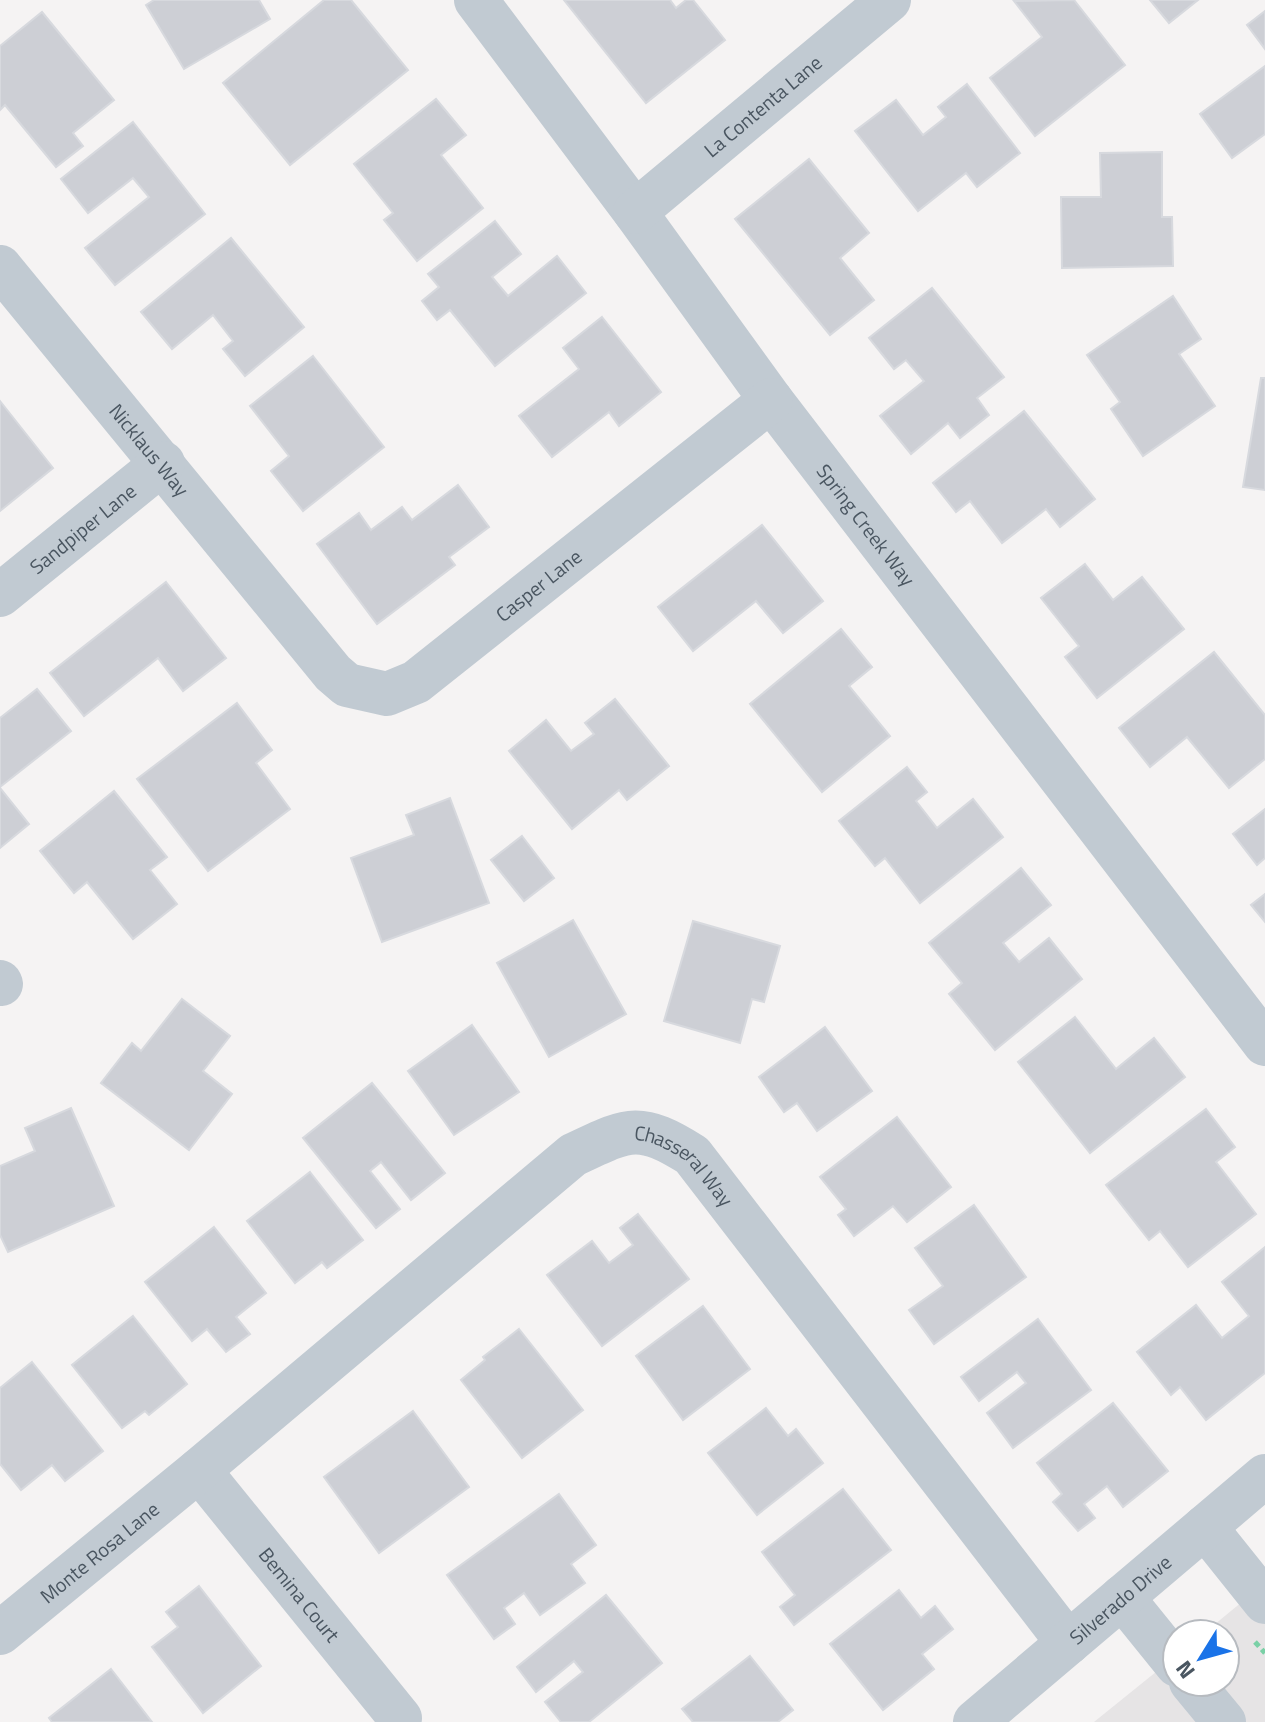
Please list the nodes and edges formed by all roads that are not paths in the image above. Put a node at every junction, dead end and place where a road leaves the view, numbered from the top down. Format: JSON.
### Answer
{"nodes":[{"id":1,"x":476,"y":0,"type":"edge"},
{"id":2,"x":889,"y":0,"type":"edge"},
{"id":3,"x":635,"y":212,"type":"junction"},
{"id":4,"x":0,"y":267,"type":"edge"},
{"id":5,"x":771,"y":400,"type":"junction"},
{"id":6,"x":163,"y":463,"type":"junction"},
{"id":7,"x":0,"y":595,"type":"edge"},
{"id":8,"x":301,"y":633,"type":"joint"},
{"id":9,"x":1265,"y":1044,"type":"edge"},
{"id":10,"x":199,"y":1470,"type":"junction"},
{"id":11,"x":1265,"y":1476,"type":"edge"},
{"id":12,"x":1205,"y":1527,"type":"junction"},
{"id":13,"x":1122,"y":1597,"type":"junction"},
{"id":14,"x":1265,"y":1602,"type":"edge"},
{"id":15,"x":0,"y":1633,"type":"edge"},
{"id":16,"x":1068,"y":1643,"type":"junction"},
{"id":17,"x":1161,"y":1645,"type":"edge"},
{"id":18,"x":1204,"y":1698,"type":"edge"},
{"id":19,"x":400,"y":1718,"type":"dead end"},
{"id":20,"x":975,"y":1722,"type":"edge"},
{"id":21,"x":1224,"y":1722,"type":"edge"}],
"edges":[{"from":1,"to":3,"type":"street","name":"Spring Creek Way"},
{"from":2,"to":3,"type":"street","name":"La Contenta Lane"},
{"from":3,"to":5,"type":"street","name":"Spring Creek Way"},
{"from":4,"to":6,"type":"street","name":"Nicklaus Way"},
{"from":5,"to":8,"type":"street","name":"Casper Lane"},
{"from":5,"to":9,"type":"street","name":"Spring Creek Way"},
{"from":6,"to":7,"type":"street","name":"Sandpiper Lane"},
{"from":6,"to":8,"type":"street","name":"Nicklaus Way"},
{"from":10,"to":15,"type":"street","name":"Monte Rosa Lane"},
{"from":10,"to":16,"type":"street","name":"Chasseral Way"},
{"from":10,"to":19,"type":"street","name":"Bemina Court"},
{"from":11,"to":12,"type":"street","name":"Silverado Drive"},
{"from":12,"to":13,"type":"street","name":"Silverado Drive"},
{"from":12,"to":14,"type":"street"},
{"from":13,"to":16,"type":"street","name":"Silverado Drive"},
{"from":13,"to":17,"type":"street"},
{"from":16,"to":20,"type":"street","name":"Silverado Drive"},
{"from":18,"to":21,"type":"street"}]}
